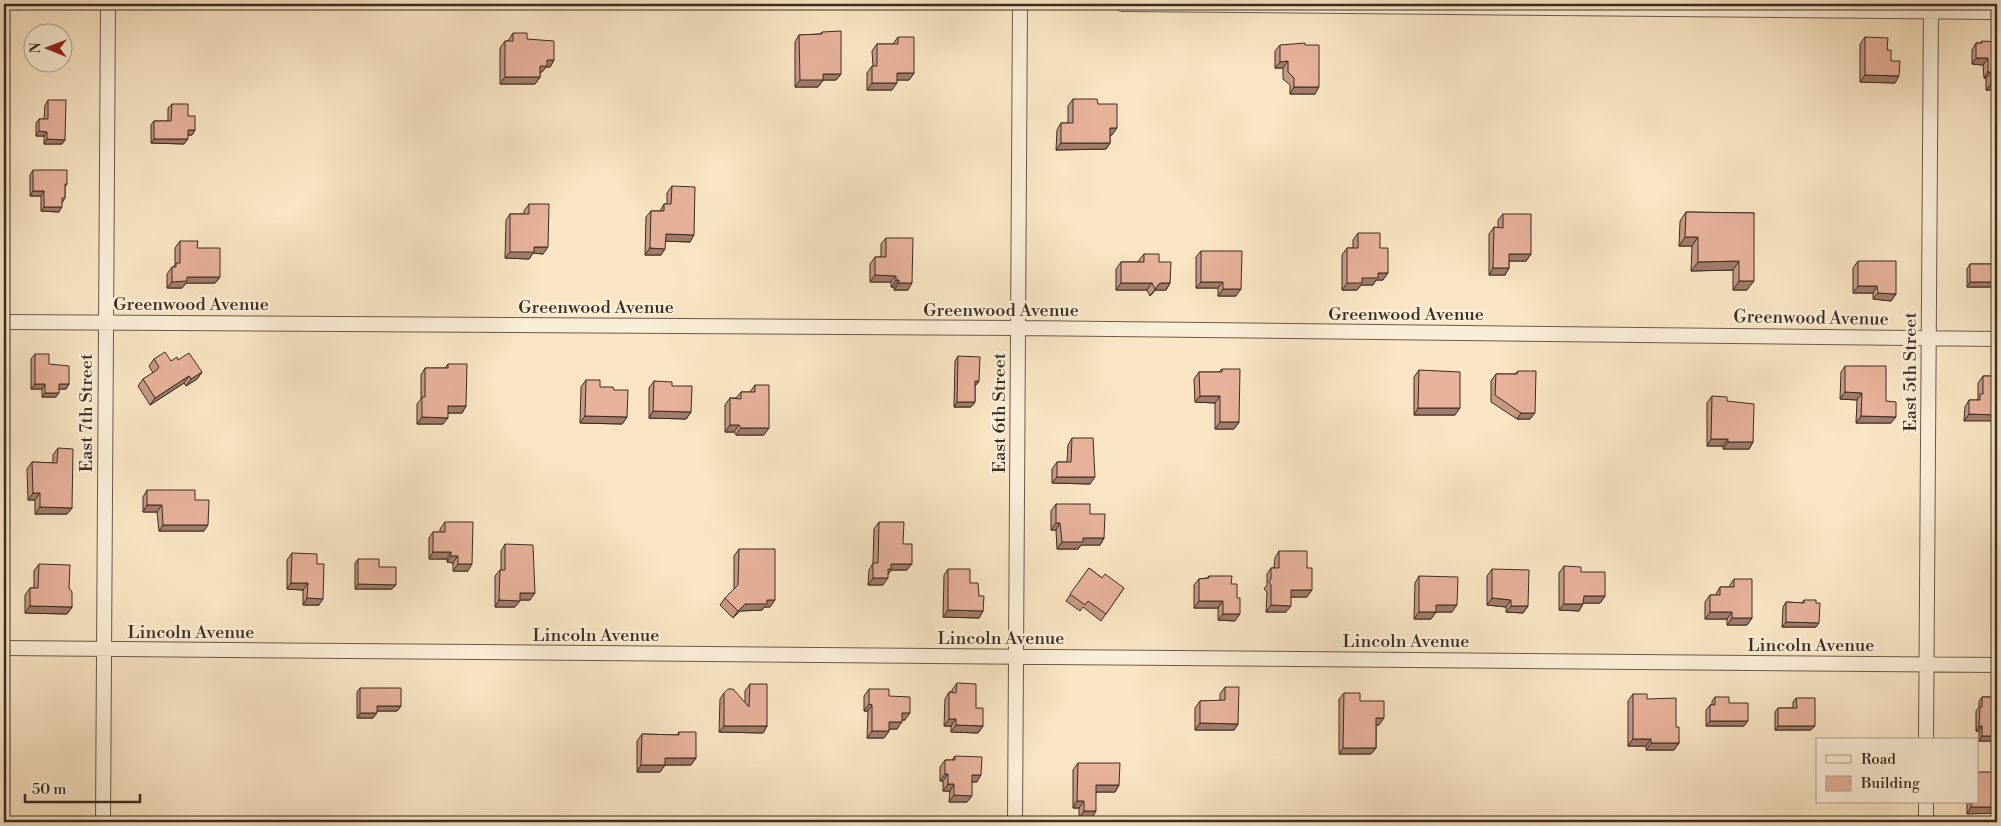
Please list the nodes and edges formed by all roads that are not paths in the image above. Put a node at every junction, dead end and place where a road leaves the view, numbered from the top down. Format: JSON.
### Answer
{"nodes":[{"id":1,"x":108,"y":4,"type":"edge"},
{"id":2,"x":1020,"y":4,"type":"edge"},
{"id":3,"x":1122,"y":4,"type":"edge"},
{"id":4,"x":1931,"y":8,"type":"edge"},
{"id":5,"x":1997,"y":12,"type":"edge"},
{"id":6,"x":4,"y":322,"type":"edge"},
{"id":7,"x":106,"y":323,"type":"junction"},
{"id":8,"x":1018,"y":328,"type":"junction"},
{"id":9,"x":1929,"y":338,"type":"junction"},
{"id":10,"x":1997,"y":339,"type":"edge"},
{"id":11,"x":4,"y":648,"type":"edge"},
{"id":12,"x":104,"y":650,"type":"junction"},
{"id":13,"x":1016,"y":656,"type":"junction"},
{"id":14,"x":1927,"y":664,"type":"junction"},
{"id":15,"x":1997,"y":665,"type":"edge"},
{"id":16,"x":1926,"y":738,"type":"edge"},
{"id":17,"x":1926,"y":804,"type":"edge"},
{"id":18,"x":102,"y":822,"type":"edge"},
{"id":19,"x":1015,"y":822,"type":"edge"},
{"id":20,"x":1926,"y":822,"type":"edge"}],
"edges":[{"from":1,"to":7,"type":"street","name":"East 7th Street"},
{"from":2,"to":8,"type":"street","name":"East 6th Street"},
{"from":3,"to":4,"type":"street"},
{"from":4,"to":5,"type":"street"},
{"from":4,"to":9,"type":"street","name":"East 5th Street"},
{"from":6,"to":7,"type":"street","name":"Greenwood Avenue"},
{"from":7,"to":8,"type":"street","name":"Greenwood Avenue"},
{"from":7,"to":12,"type":"street","name":"East 7th Street"},
{"from":8,"to":9,"type":"street","name":"Greenwood Avenue"},
{"from":8,"to":13,"type":"street","name":"East 6th Street"},
{"from":9,"to":10,"type":"street","name":"Greenwood Avenue"},
{"from":9,"to":14,"type":"street","name":"East 5th Street"},
{"from":11,"to":12,"type":"street","name":"Lincoln Avenue"},
{"from":12,"to":13,"type":"street","name":"Lincoln Avenue"},
{"from":12,"to":18,"type":"street","name":"East 7th Street"},
{"from":13,"to":14,"type":"street","name":"Lincoln Avenue"},
{"from":13,"to":19,"type":"street","name":"East 6th Street"},
{"from":14,"to":15,"type":"street","name":"Lincoln Avenue"},
{"from":14,"to":16,"type":"street","name":"East 5th Street"},
{"from":17,"to":20,"type":"street"}]}
